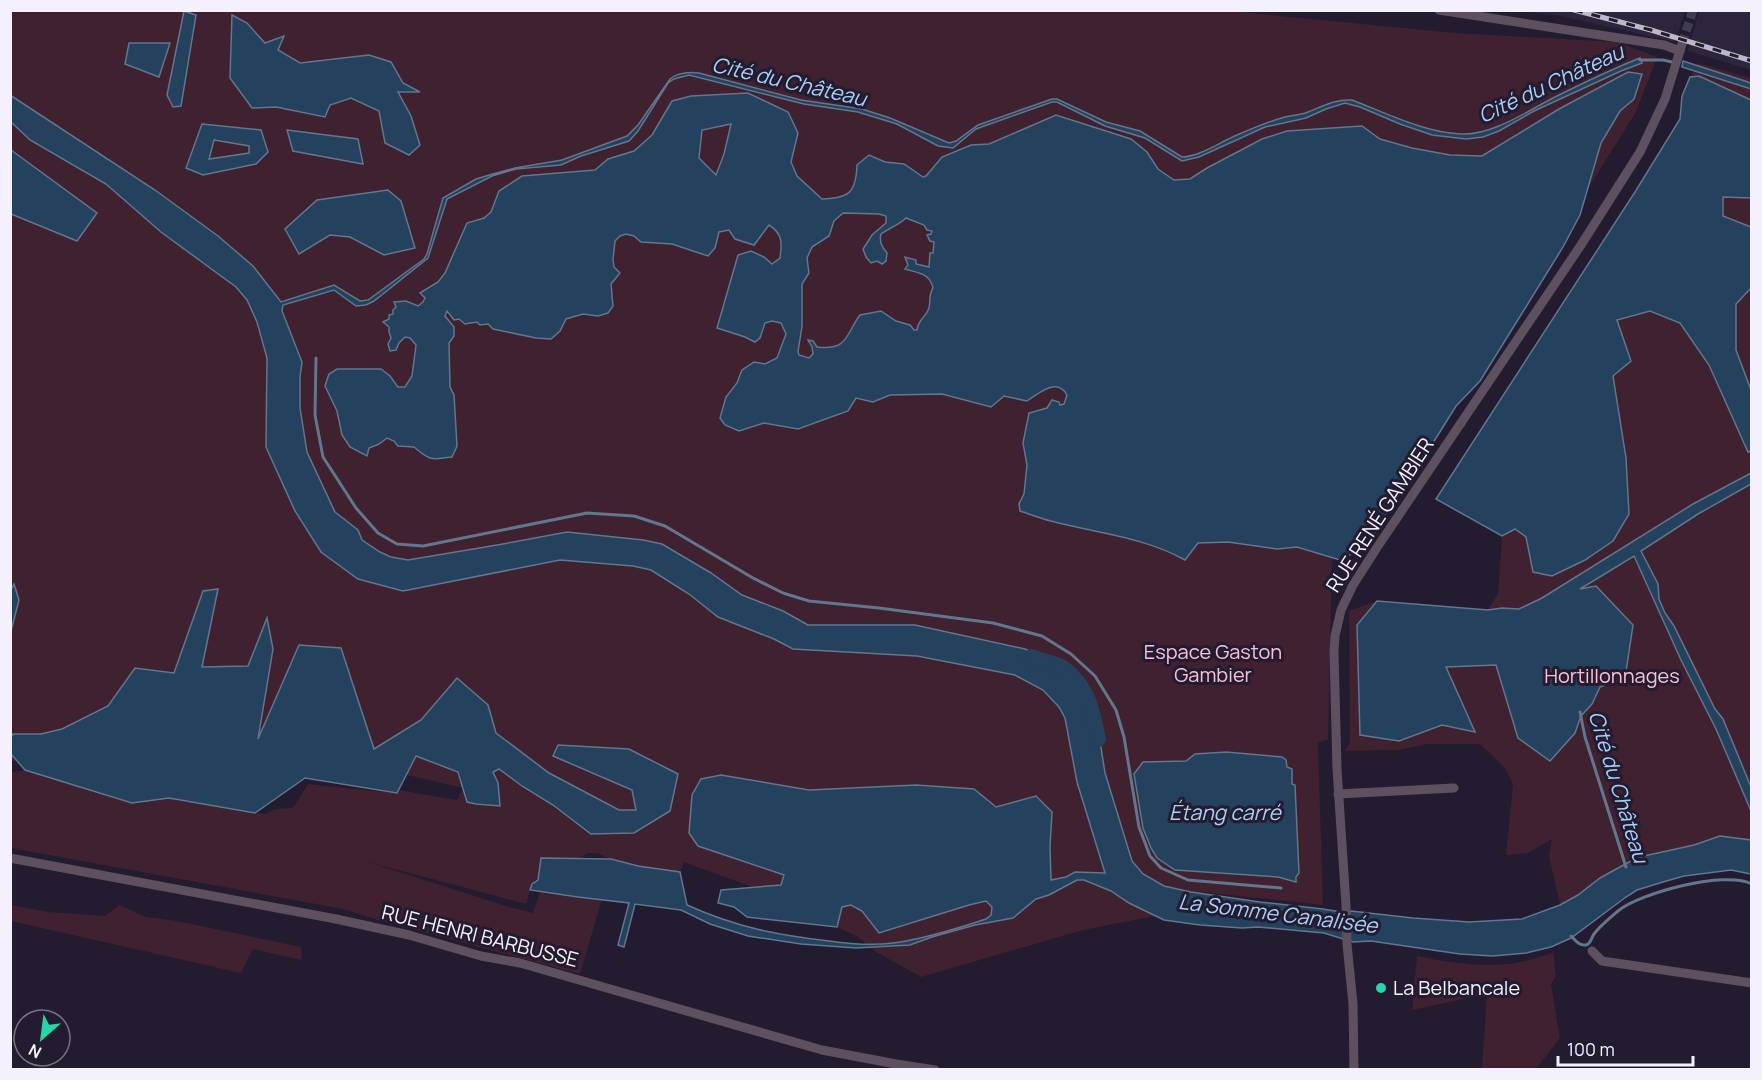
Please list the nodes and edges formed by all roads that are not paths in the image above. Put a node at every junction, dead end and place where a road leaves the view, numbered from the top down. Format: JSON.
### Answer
{"nodes":[{"id":1,"x":1439,"y":10,"type":"edge"},
{"id":2,"x":1454,"y":788,"type":"dead end"},
{"id":3,"x":1338,"y":794,"type":"junction"},
{"id":4,"x":10,"y":858,"type":"edge"},
{"id":5,"x":1592,"y":951,"type":"dead end"},
{"id":6,"x":1752,"y":983,"type":"edge"},
{"id":7,"x":935,"y":1070,"type":"edge"},
{"id":8,"x":1354,"y":1070,"type":"edge"}],
"edges":[{"from":1,"to":3,"type":"street","name":"RUE RENÉ GAMBIER"},
{"from":2,"to":3,"type":"street"},
{"from":3,"to":8,"type":"street","name":"RUE RENÉ GAMBIER"},
{"from":4,"to":7,"type":"street","name":"RUE HENRI BARBUSSE"},
{"from":5,"to":6,"type":"street"}]}
